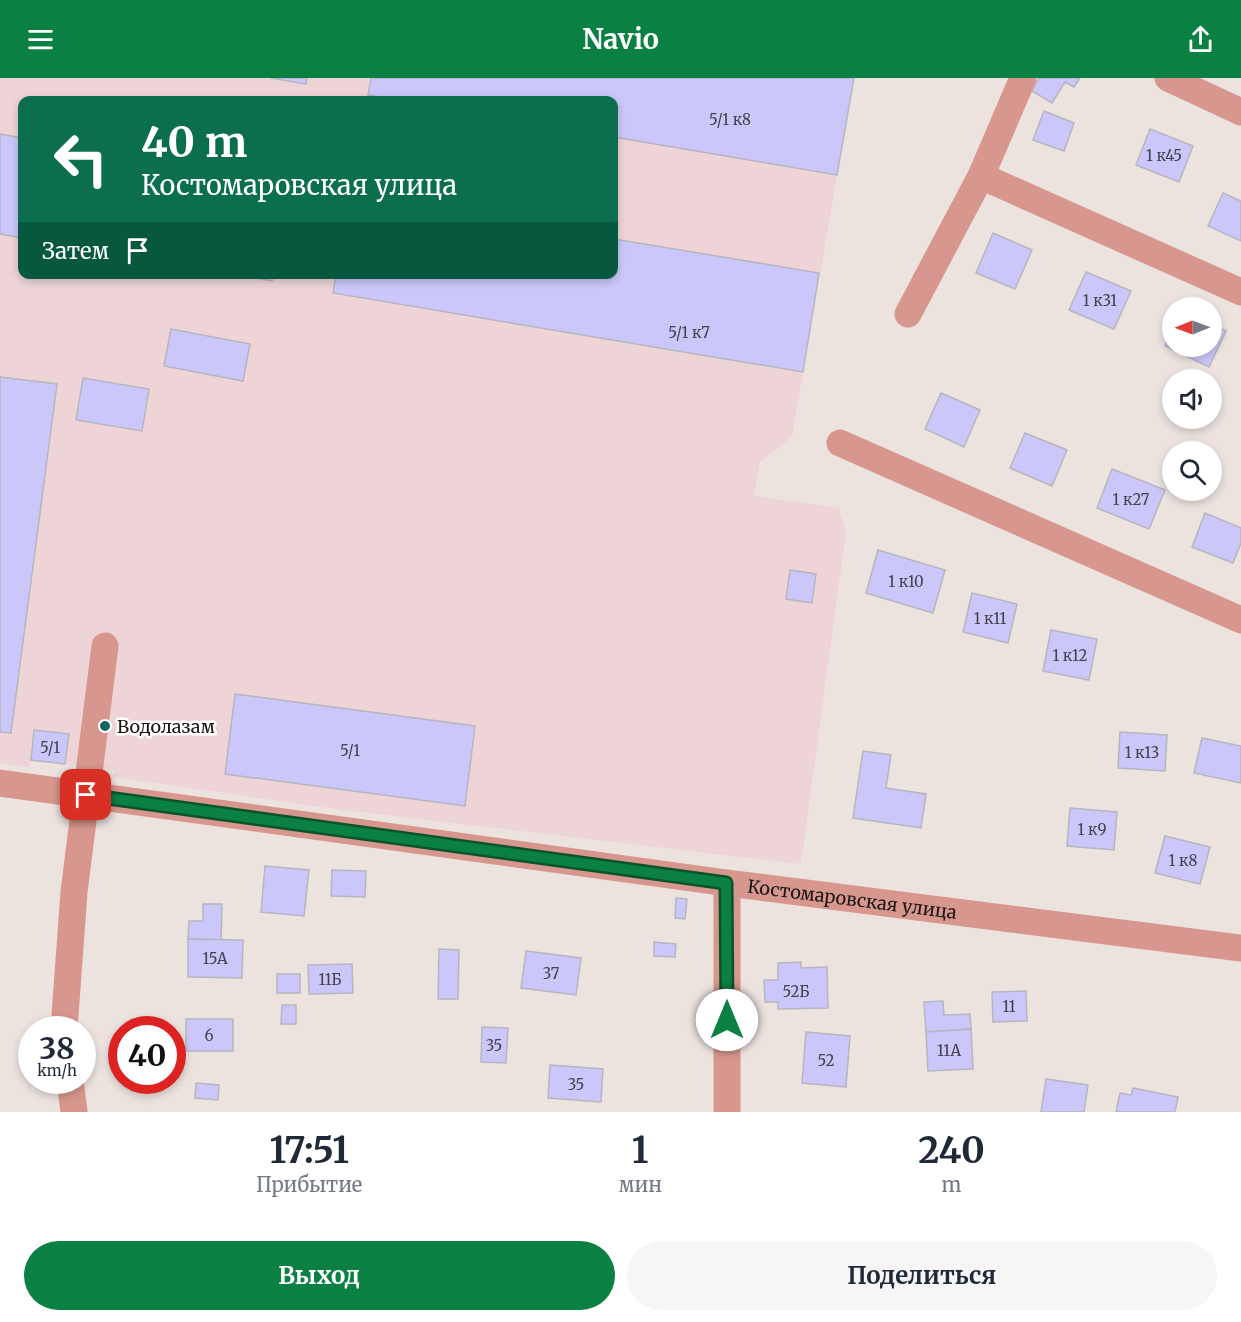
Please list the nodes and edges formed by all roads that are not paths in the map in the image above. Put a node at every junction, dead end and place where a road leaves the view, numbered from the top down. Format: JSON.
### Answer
{"nodes":[{"id":1,"x":1023,"y":78,"type":"edge"},
{"id":2,"x":1168,"y":78,"type":"edge"},
{"id":3,"x":1241,"y":111,"type":"edge"},
{"id":4,"x":981,"y":176,"type":"junction"},
{"id":5,"x":1241,"y":292,"type":"edge"},
{"id":6,"x":908,"y":314,"type":"dead end"},
{"id":7,"x":840,"y":443,"type":"dead end"},
{"id":8,"x":1241,"y":621,"type":"edge"},
{"id":9,"x":105,"y":646,"type":"dead end"},
{"id":10,"x":0,"y":783,"type":"edge"},
{"id":11,"x":86,"y":795,"type":"junction"},
{"id":12,"x":726,"y":883,"type":"junction"},
{"id":13,"x":1241,"y":948,"type":"edge"},
{"id":14,"x":65,"y":1016,"type":"edge"},
{"id":15,"x":71,"y":1094,"type":"edge"},
{"id":16,"x":74,"y":1112,"type":"edge"},
{"id":17,"x":727,"y":1112,"type":"edge"}],
"edges":[{"from":1,"to":4,"type":"street"},
{"from":2,"to":3,"type":"street"},
{"from":4,"to":5,"type":"street"},
{"from":4,"to":6,"type":"street"},
{"from":7,"to":8,"type":"street"},
{"from":9,"to":11,"type":"street"},
{"from":10,"to":11,"type":"street","name":"Костомаровская улица"},
{"from":11,"to":12,"type":"street","name":"Костомаровская улица"},
{"from":11,"to":14,"type":"street"},
{"from":12,"to":13,"type":"street","name":"Костомаровская улица"},
{"from":12,"to":17,"type":"street"},
{"from":15,"to":16,"type":"street"}]}
